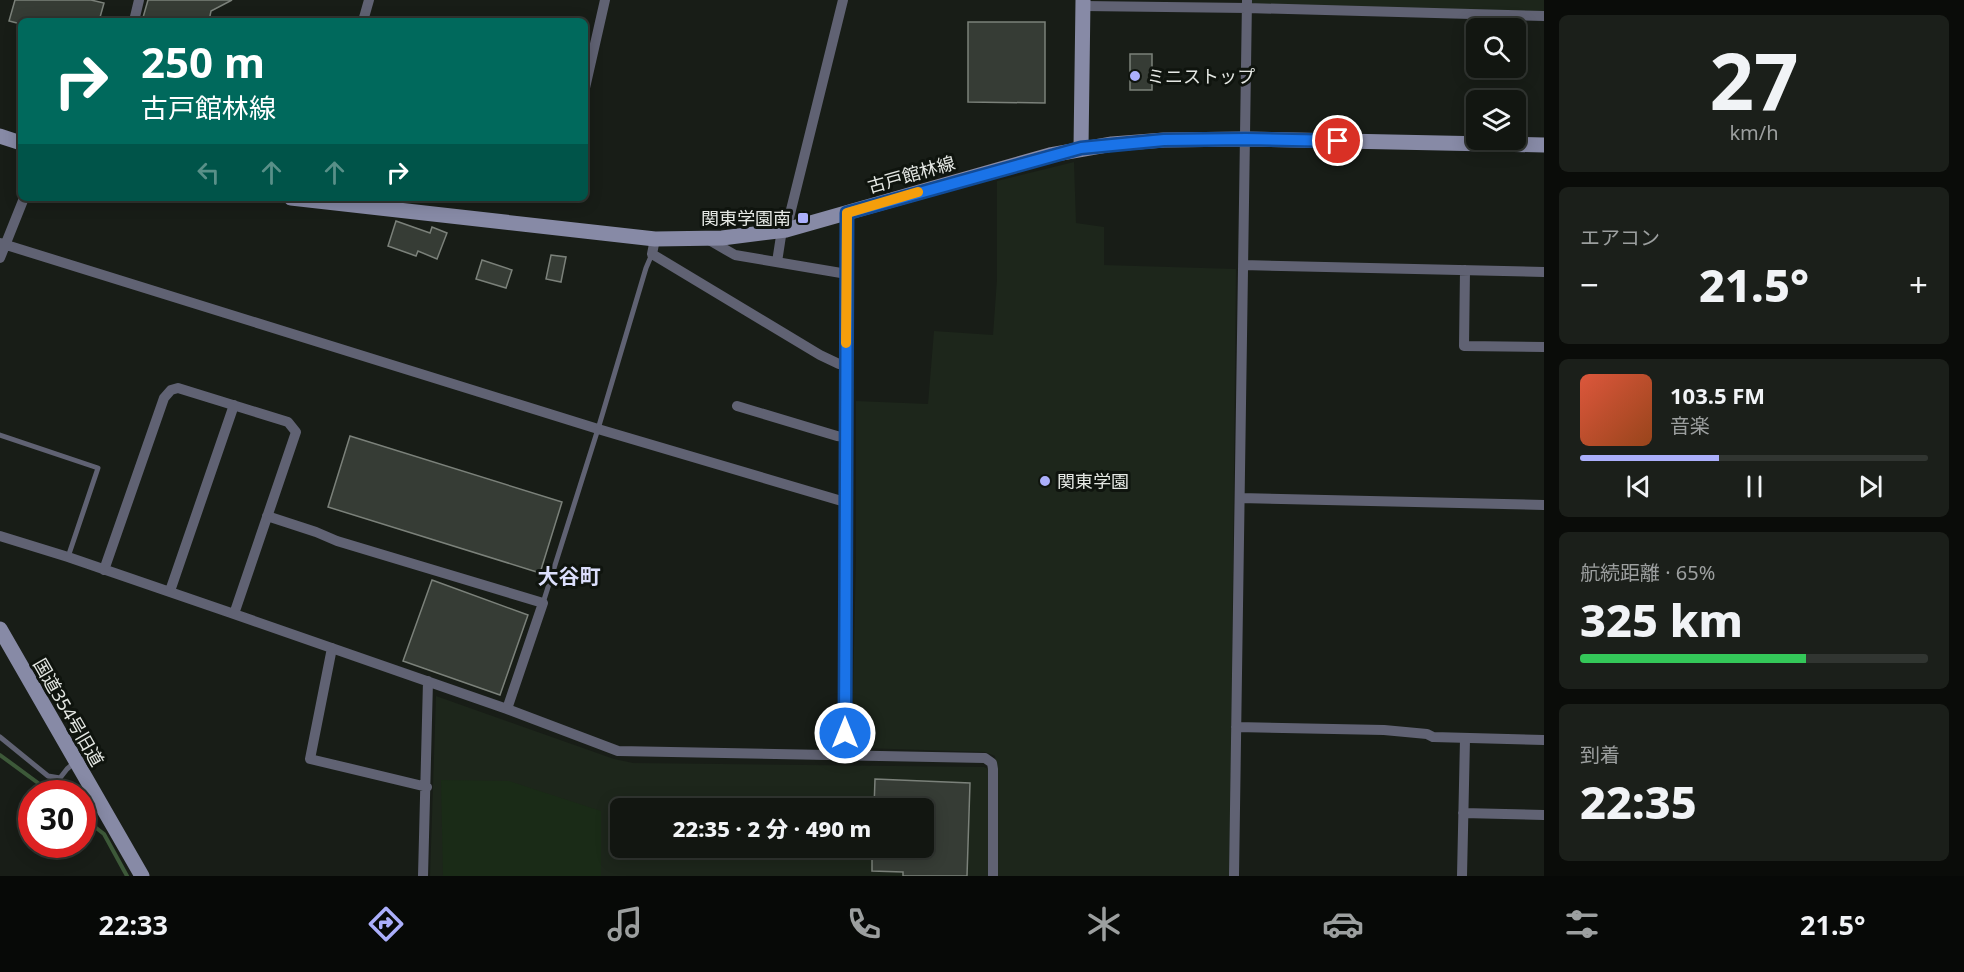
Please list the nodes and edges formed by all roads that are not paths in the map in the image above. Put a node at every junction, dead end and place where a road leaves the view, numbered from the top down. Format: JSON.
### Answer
{"nodes":[{"id":1,"x":139,"y":0,"type":"edge"},
{"id":2,"x":369,"y":0,"type":"edge"},
{"id":3,"x":605,"y":0,"type":"edge"},
{"id":4,"x":843,"y":0,"type":"edge"},
{"id":5,"x":1083,"y":3,"type":"edge"},
{"id":6,"x":1247,"y":4,"type":"edge"},
{"id":7,"x":1544,"y":16,"type":"edge"},
{"id":8,"x":135,"y":18,"type":"edge"},
{"id":9,"x":364,"y":18,"type":"edge"},
{"id":10,"x":588,"y":75,"type":"edge"},
{"id":11,"x":0,"y":136,"type":"edge"},
{"id":12,"x":1246,"y":139,"type":"junction"},
{"id":13,"x":18,"y":142,"type":"edge"},
{"id":14,"x":1544,"y":145,"type":"edge"},
{"id":15,"x":1081,"y":148,"type":"junction"},
{"id":16,"x":23,"y":201,"type":"edge"},
{"id":17,"x":327,"y":201,"type":"edge"},
{"id":18,"x":847,"y":213,"type":"junction"},
{"id":19,"x":786,"y":230,"type":"junction"},
{"id":20,"x":655,"y":239,"type":"junction"},
{"id":21,"x":708,"y":239,"type":"junction"},
{"id":22,"x":3,"y":244,"type":"edge"},
{"id":23,"x":652,"y":254,"type":"junction"},
{"id":24,"x":0,"y":258,"type":"edge"},
{"id":25,"x":777,"y":262,"type":"junction"},
{"id":26,"x":1243,"y":265,"type":"junction"},
{"id":27,"x":1465,"y":270,"type":"junction"},
{"id":28,"x":1544,"y":272,"type":"edge"},
{"id":29,"x":847,"y":274,"type":"junction"},
{"id":30,"x":1544,"y":347,"type":"edge"},
{"id":31,"x":846,"y":365,"type":"junction"},
{"id":32,"x":234,"y":405,"type":"junction"},
{"id":33,"x":736,"y":406,"type":"dead end"},
{"id":34,"x":598,"y":429,"type":"junction"},
{"id":35,"x":0,"y":435,"type":"edge"},
{"id":36,"x":846,"y":437,"type":"junction"},
{"id":37,"x":1240,"y":498,"type":"junction"},
{"id":38,"x":846,"y":502,"type":"junction"},
{"id":39,"x":1544,"y":505,"type":"edge"},
{"id":40,"x":267,"y":516,"type":"junction"},
{"id":41,"x":0,"y":537,"type":"edge"},
{"id":42,"x":68,"y":557,"type":"junction"},
{"id":43,"x":104,"y":570,"type":"junction"},
{"id":44,"x":170,"y":591,"type":"junction"},
{"id":45,"x":543,"y":603,"type":"junction"},
{"id":46,"x":234,"y":614,"type":"junction"},
{"id":47,"x":0,"y":629,"type":"edge"},
{"id":48,"x":332,"y":648,"type":"junction"},
{"id":49,"x":428,"y":681,"type":"junction"},
{"id":50,"x":507,"y":709,"type":"junction"},
{"id":51,"x":1236,"y":727,"type":"junction"},
{"id":52,"x":0,"y":737,"type":"edge"},
{"id":53,"x":1465,"y":738,"type":"junction"},
{"id":54,"x":1544,"y":740,"type":"edge"},
{"id":55,"x":845,"y":756,"type":"junction"},
{"id":56,"x":75,"y":762,"type":"junction"},
{"id":57,"x":427,"y":787,"type":"junction"},
{"id":58,"x":1463,"y":813,"type":"junction"},
{"id":59,"x":1544,"y":814,"type":"edge"},
{"id":60,"x":142,"y":876,"type":"edge"},
{"id":61,"x":423,"y":876,"type":"edge"},
{"id":62,"x":993,"y":876,"type":"edge"},
{"id":63,"x":1234,"y":876,"type":"edge"},
{"id":64,"x":1462,"y":876,"type":"edge"}],
"edges":[{"from":1,"to":8,"type":"street"},
{"from":2,"to":9,"type":"street"},
{"from":3,"to":10,"type":"street"},
{"from":4,"to":19,"type":"street"},
{"from":5,"to":6,"type":"street"},
{"from":5,"to":15,"type":"main road"},
{"from":6,"to":7,"type":"street"},
{"from":6,"to":12,"type":"street"},
{"from":11,"to":13,"type":"main road"},
{"from":12,"to":14,"type":"main road","name":"古戸館林線"},
{"from":12,"to":15,"type":"main road","name":"古戸館林線"},
{"from":12,"to":26,"type":"street"},
{"from":15,"to":18,"type":"main road","name":"古戸館林線"},
{"from":16,"to":22,"type":"street"},
{"from":17,"to":20,"type":"main road","name":"古戸館林線"},
{"from":18,"to":19,"type":"main road","name":"古戸館林線"},
{"from":18,"to":29,"type":"street"},
{"from":19,"to":21,"type":"main road","name":"古戸館林線"},
{"from":19,"to":25,"type":"street"},
{"from":20,"to":21,"type":"main road","name":"古戸館林線"},
{"from":20,"to":23,"type":"street"},
{"from":21,"to":25,"type":"street"},
{"from":22,"to":24,"type":"street"},
{"from":22,"to":34,"type":"street"},
{"from":23,"to":31,"type":"street"},
{"from":23,"to":34,"type":"lane"},
{"from":25,"to":29,"type":"street"},
{"from":26,"to":27,"type":"street"},
{"from":26,"to":37,"type":"street"},
{"from":27,"to":28,"type":"street"},
{"from":27,"to":30,"type":"street"},
{"from":29,"to":31,"type":"street"},
{"from":31,"to":36,"type":"street"},
{"from":32,"to":40,"type":"street"},
{"from":32,"to":43,"type":"street"},
{"from":32,"to":44,"type":"street"},
{"from":33,"to":36,"type":"street"},
{"from":34,"to":38,"type":"street"},
{"from":34,"to":45,"type":"lane"},
{"from":35,"to":42,"type":"lane"},
{"from":36,"to":38,"type":"street"},
{"from":37,"to":39,"type":"street"},
{"from":37,"to":51,"type":"street"},
{"from":38,"to":55,"type":"street"},
{"from":40,"to":45,"type":"street"},
{"from":40,"to":46,"type":"street"},
{"from":41,"to":42,"type":"street"},
{"from":42,"to":43,"type":"street"},
{"from":43,"to":44,"type":"street"},
{"from":44,"to":46,"type":"street"},
{"from":45,"to":50,"type":"street"},
{"from":46,"to":48,"type":"street"},
{"from":47,"to":56,"type":"main road","name":"国道354号旧道"},
{"from":48,"to":49,"type":"street"},
{"from":48,"to":57,"type":"street"},
{"from":49,"to":50,"type":"street"},
{"from":49,"to":57,"type":"street"},
{"from":50,"to":55,"type":"street"},
{"from":51,"to":53,"type":"street"},
{"from":51,"to":63,"type":"street"},
{"from":52,"to":56,"type":"lane"},
{"from":53,"to":54,"type":"street"},
{"from":53,"to":58,"type":"street"},
{"from":55,"to":62,"type":"street"},
{"from":56,"to":60,"type":"main road","name":"国道354号旧道"},
{"from":57,"to":61,"type":"street"},
{"from":58,"to":59,"type":"street"},
{"from":58,"to":64,"type":"street"}]}
